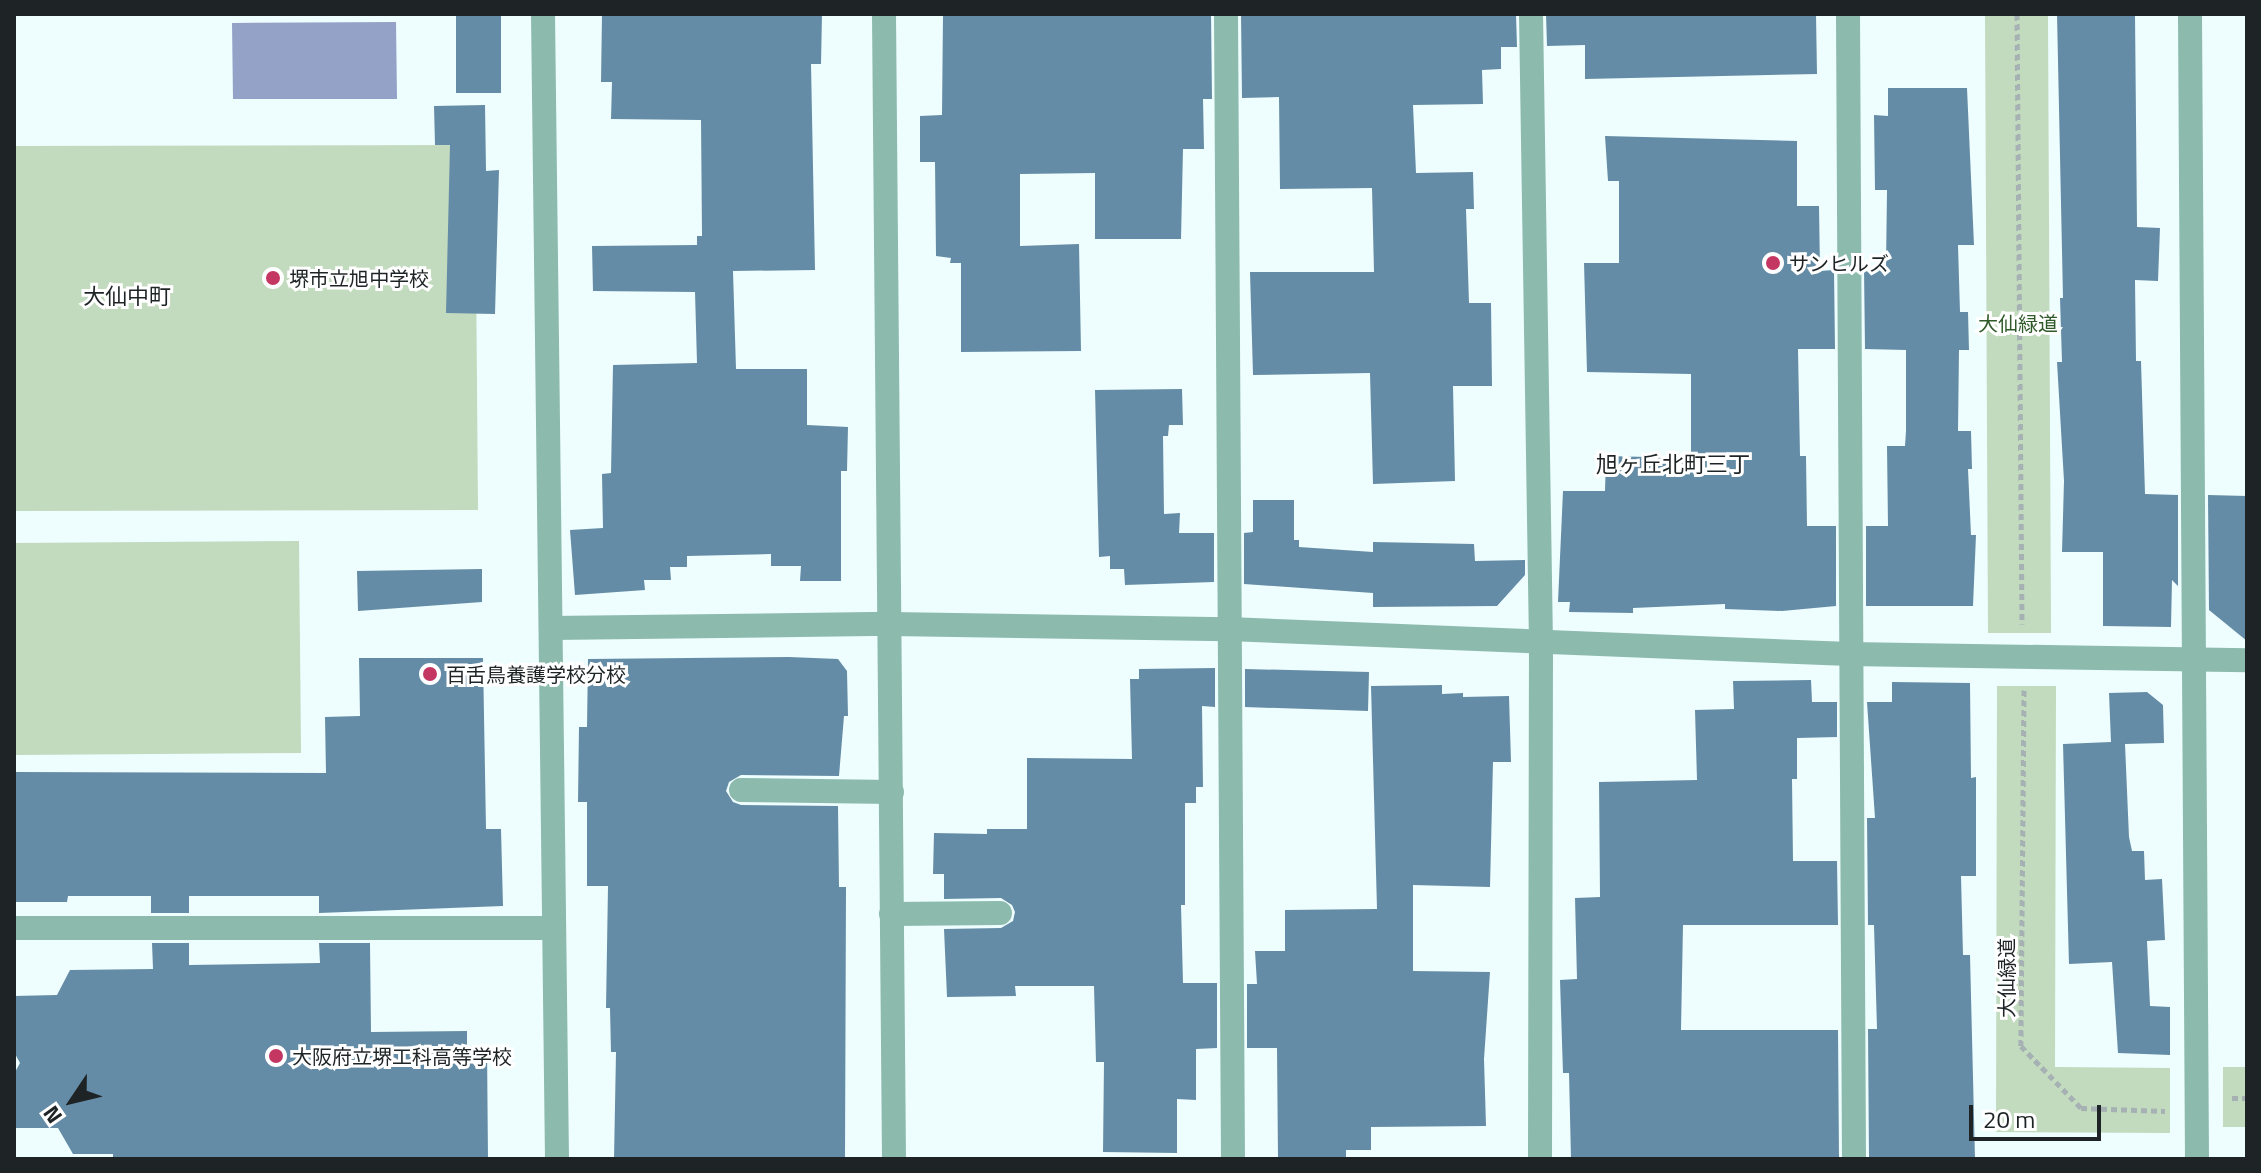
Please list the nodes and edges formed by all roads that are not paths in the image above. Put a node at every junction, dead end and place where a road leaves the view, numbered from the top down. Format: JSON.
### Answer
{"nodes":[{"id":1,"x":543,"y":14,"type":"edge"},
{"id":2,"x":884,"y":14,"type":"edge"},
{"id":3,"x":1226,"y":14,"type":"edge"},
{"id":4,"x":1531,"y":14,"type":"edge"},
{"id":5,"x":1848,"y":14,"type":"edge"},
{"id":6,"x":2190,"y":14,"type":"edge"},
{"id":7,"x":891,"y":624,"type":"junction"},
{"id":8,"x":551,"y":628,"type":"junction"},
{"id":9,"x":1228,"y":629,"type":"junction"},
{"id":10,"x":1541,"y":641,"type":"junction"},
{"id":11,"x":1849,"y":654,"type":"junction"},
{"id":12,"x":2194,"y":658,"type":"junction"},
{"id":13,"x":2247,"y":660,"type":"edge"},
{"id":14,"x":741,"y":790,"type":"dead end"},
{"id":15,"x":892,"y":792,"type":"junction"},
{"id":16,"x":1000,"y":913,"type":"dead end"},
{"id":17,"x":891,"y":914,"type":"junction"},
{"id":18,"x":14,"y":928,"type":"edge"},
{"id":19,"x":554,"y":928,"type":"junction"},
{"id":20,"x":557,"y":1159,"type":"edge"},
{"id":21,"x":894,"y":1159,"type":"edge"},
{"id":22,"x":1233,"y":1159,"type":"edge"},
{"id":23,"x":1540,"y":1159,"type":"edge"},
{"id":24,"x":1854,"y":1159,"type":"edge"},
{"id":25,"x":2197,"y":1159,"type":"edge"}],
"edges":[{"from":1,"to":8,"type":"street"},
{"from":2,"to":7,"type":"street"},
{"from":3,"to":9,"type":"street"},
{"from":4,"to":10,"type":"street"},
{"from":5,"to":11,"type":"street"},
{"from":6,"to":12,"type":"street"},
{"from":7,"to":8,"type":"street"},
{"from":7,"to":9,"type":"street"},
{"from":7,"to":15,"type":"street"},
{"from":8,"to":19,"type":"street"},
{"from":9,"to":10,"type":"street"},
{"from":9,"to":22,"type":"street"},
{"from":10,"to":11,"type":"street"},
{"from":10,"to":23,"type":"street"},
{"from":11,"to":12,"type":"street"},
{"from":11,"to":24,"type":"street"},
{"from":12,"to":13,"type":"street"},
{"from":12,"to":25,"type":"street"},
{"from":14,"to":15,"type":"street"},
{"from":15,"to":17,"type":"street"},
{"from":16,"to":17,"type":"street"},
{"from":17,"to":21,"type":"street"},
{"from":18,"to":19,"type":"street"},
{"from":19,"to":20,"type":"street"}]}
